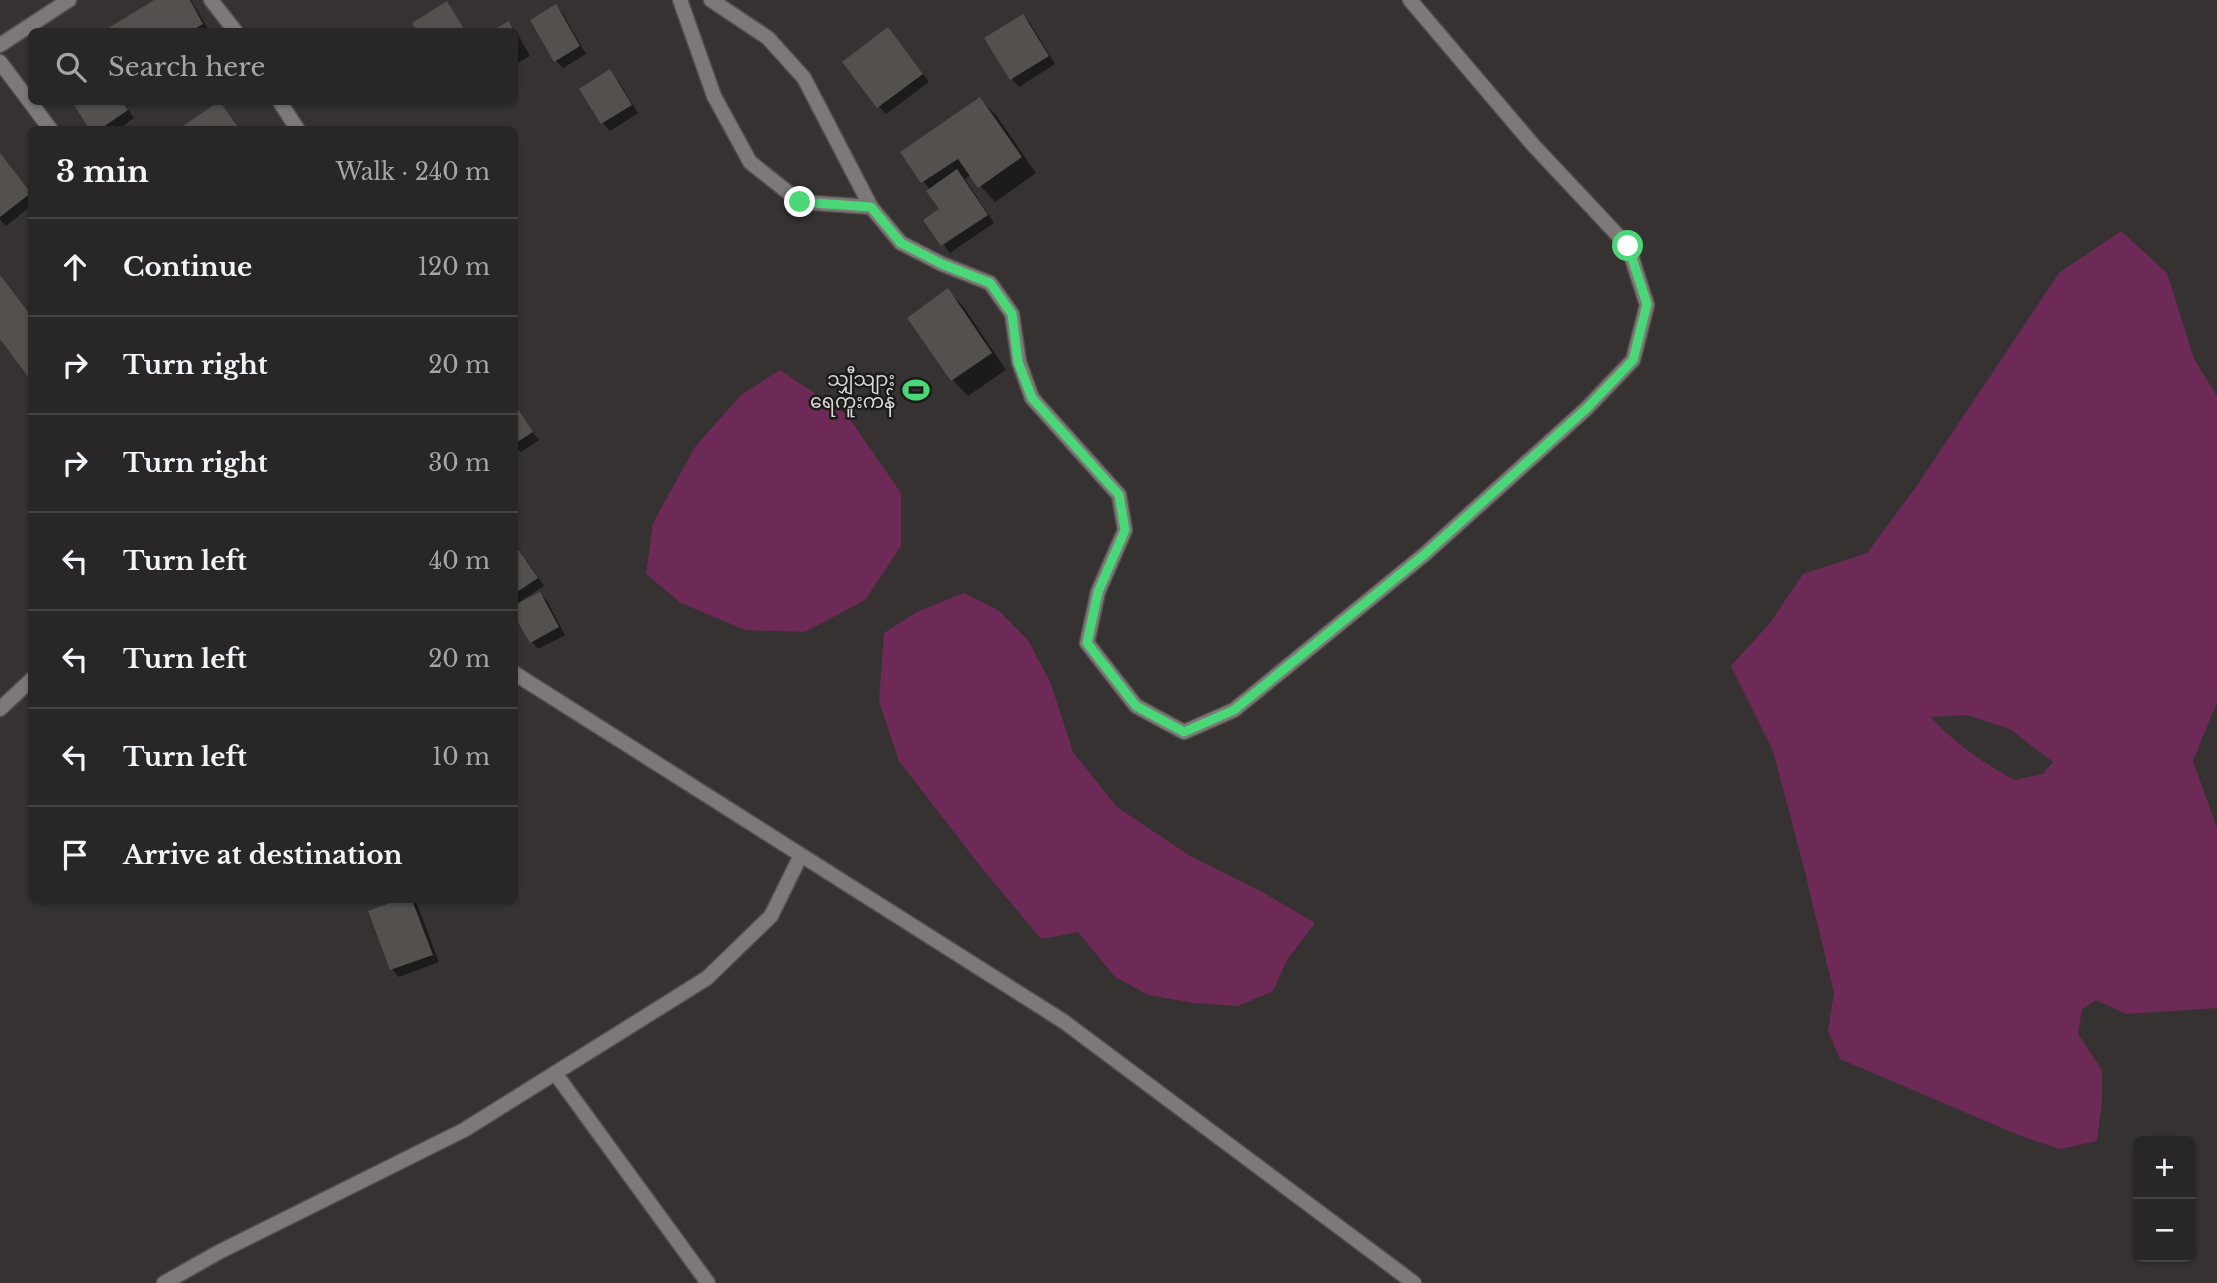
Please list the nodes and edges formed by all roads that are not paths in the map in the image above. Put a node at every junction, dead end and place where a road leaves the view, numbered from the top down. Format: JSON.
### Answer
{"nodes":[{"id":1,"x":69,"y":0,"type":"edge"},
{"id":2,"x":211,"y":0,"type":"edge"},
{"id":3,"x":680,"y":0,"type":"edge"},
{"id":4,"x":1410,"y":0,"type":"edge"},
{"id":5,"x":717,"y":2,"type":"edge"},
{"id":6,"x":233,"y":28,"type":"edge"},
{"id":7,"x":0,"y":45,"type":"edge"},
{"id":8,"x":0,"y":62,"type":"edge"},
{"id":9,"x":28,"y":99,"type":"edge"},
{"id":10,"x":32,"y":105,"type":"edge"},
{"id":11,"x":282,"y":105,"type":"edge"},
{"id":12,"x":48,"y":126,"type":"edge"},
{"id":13,"x":295,"y":126,"type":"edge"},
{"id":14,"x":871,"y":207,"type":"junction"},
{"id":15,"x":518,"y":676,"type":"edge"},
{"id":16,"x":28,"y":683,"type":"edge"},
{"id":17,"x":0,"y":709,"type":"edge"},
{"id":18,"x":801,"y":855,"type":"junction"},
{"id":19,"x":555,"y":1073,"type":"junction"},
{"id":20,"x":164,"y":1283,"type":"edge"},
{"id":21,"x":708,"y":1283,"type":"edge"},
{"id":22,"x":1413,"y":1283,"type":"edge"}],
"edges":[{"from":1,"to":7,"type":"street"},
{"from":2,"to":6,"type":"street"},
{"from":3,"to":14,"type":"street"},
{"from":4,"to":14,"type":"street"},
{"from":5,"to":14,"type":"street"},
{"from":8,"to":9,"type":"street"},
{"from":10,"to":12,"type":"street"},
{"from":11,"to":13,"type":"street"},
{"from":15,"to":18,"type":"street"},
{"from":16,"to":17,"type":"street"},
{"from":18,"to":19,"type":"street"},
{"from":18,"to":22,"type":"street"},
{"from":19,"to":20,"type":"street"},
{"from":19,"to":21,"type":"street"}]}
